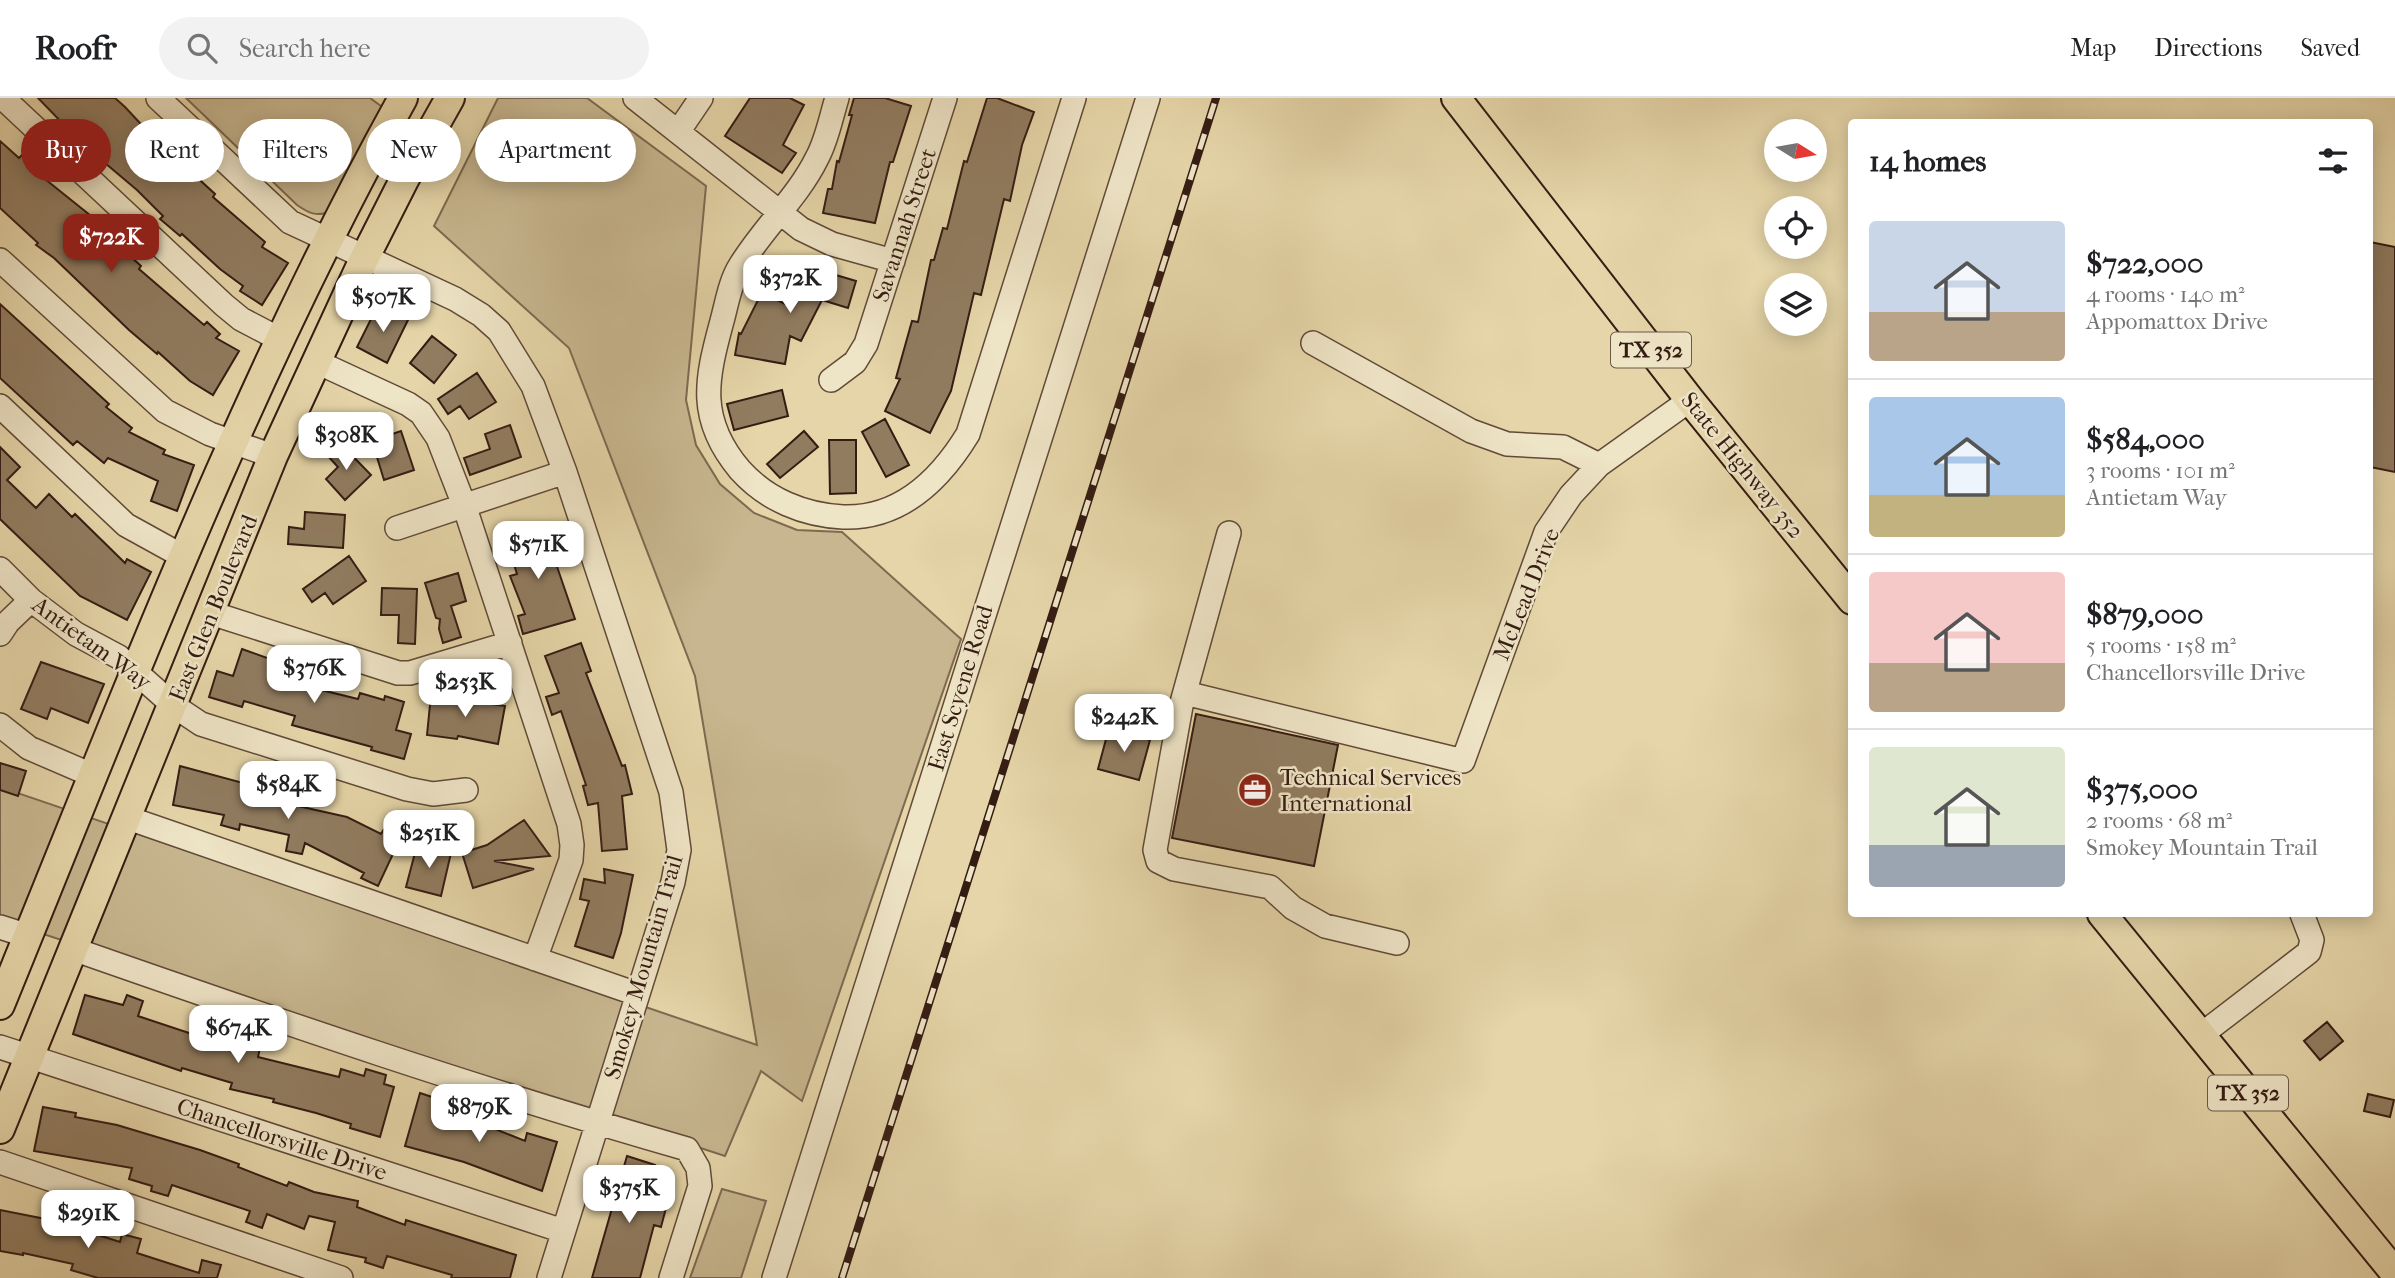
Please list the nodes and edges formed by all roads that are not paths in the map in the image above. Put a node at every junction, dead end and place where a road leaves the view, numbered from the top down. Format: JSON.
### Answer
{"nodes":[{"id":1,"x":4,"y":98,"type":"edge"},
{"id":2,"x":158,"y":98,"type":"edge"},
{"id":3,"x":403,"y":98,"type":"edge"},
{"id":4,"x":450,"y":98,"type":"edge"},
{"id":5,"x":635,"y":98,"type":"edge"},
{"id":6,"x":701,"y":98,"type":"edge"},
{"id":7,"x":837,"y":98,"type":"edge"},
{"id":8,"x":945,"y":98,"type":"edge"},
{"id":9,"x":1148,"y":98,"type":"edge"},
{"id":10,"x":1456,"y":98,"type":"edge"},
{"id":11,"x":1072,"y":99,"type":"edge"},
{"id":12,"x":678,"y":132,"type":"junction"},
{"id":13,"x":778,"y":212,"type":"junction"},
{"id":14,"x":327,"y":240,"type":"junction"},
{"id":15,"x":364,"y":259,"type":"junction"},
{"id":16,"x":0,"y":260,"type":"edge"},
{"id":17,"x":893,"y":261,"type":"junction"},
{"id":18,"x":279,"y":339,"type":"junction"},
{"id":19,"x":1313,"y":343,"type":"dead end"},
{"id":20,"x":317,"y":362,"type":"junction"},
{"id":21,"x":831,"y":380,"type":"dead end"},
{"id":22,"x":1690,"y":400,"type":"junction"},
{"id":23,"x":0,"y":406,"type":"edge"},
{"id":24,"x":232,"y":442,"type":"junction"},
{"id":25,"x":273,"y":456,"type":"junction"},
{"id":26,"x":1599,"y":465,"type":"junction"},
{"id":27,"x":565,"y":472,"type":"junction"},
{"id":28,"x":464,"y":505,"type":"junction"},
{"id":29,"x":397,"y":528,"type":"dead end"},
{"id":30,"x":1229,"y":533,"type":"dead end"},
{"id":31,"x":184,"y":556,"type":"junction"},
{"id":32,"x":0,"y":569,"type":"edge"},
{"id":33,"x":1848,"y":595,"type":"edge"},
{"id":34,"x":31,"y":600,"type":"junction"},
{"id":35,"x":211,"y":612,"type":"junction"},
{"id":36,"x":0,"y":634,"type":"edge"},
{"id":37,"x":510,"y":643,"type":"junction"},
{"id":38,"x":136,"y":670,"type":"junction"},
{"id":39,"x":1185,"y":693,"type":"junction"},
{"id":40,"x":174,"y":706,"type":"junction"},
{"id":41,"x":0,"y":725,"type":"edge"},
{"id":42,"x":94,"y":776,"type":"junction"},
{"id":43,"x":466,"y":790,"type":"dead end"},
{"id":44,"x":128,"y":818,"type":"junction"},
{"id":45,"x":2104,"y":917,"type":"edge"},
{"id":46,"x":2303,"y":917,"type":"edge"},
{"id":47,"x":0,"y":927,"type":"edge"},
{"id":48,"x":29,"y":936,"type":"junction"},
{"id":49,"x":1397,"y":943,"type":"dead end"},
{"id":50,"x":73,"y":949,"type":"junction"},
{"id":51,"x":535,"y":959,"type":"junction"},
{"id":52,"x":638,"y":994,"type":"junction"},
{"id":53,"x":0,"y":1006,"type":"edge"},
{"id":54,"x":2201,"y":1035,"type":"junction"},
{"id":55,"x":0,"y":1047,"type":"edge"},
{"id":56,"x":29,"y":1057,"type":"junction"},
{"id":57,"x":597,"y":1123,"type":"junction"},
{"id":58,"x":0,"y":1129,"type":"edge"},
{"id":59,"x":0,"y":1162,"type":"edge"},
{"id":60,"x":563,"y":1231,"type":"junction"},
{"id":61,"x":2395,"y":1273,"type":"edge"},
{"id":62,"x":341,"y":1278,"type":"edge"},
{"id":63,"x":549,"y":1278,"type":"edge"},
{"id":64,"x":671,"y":1278,"type":"edge"},
{"id":65,"x":774,"y":1278,"type":"edge"}],
"edges":[{"from":1,"to":18,"type":"street"},
{"from":2,"to":14,"type":"street","name":"Smokey Mountain Trail"},
{"from":3,"to":14,"type":"main road","name":"East Glen Boulevard"},
{"from":4,"to":15,"type":"main road","name":"East Glen Boulevard"},
{"from":5,"to":12,"type":"street"},
{"from":6,"to":12,"type":"street"},
{"from":7,"to":13,"type":"street"},
{"from":8,"to":17,"type":"street","name":"Savannah Street"},
{"from":9,"to":65,"type":"street","name":"East Scyene Road"},
{"from":10,"to":22,"type":"main road","name":"State Highway 352","number":"TX 352"},
{"from":11,"to":13,"type":"street"},
{"from":12,"to":13,"type":"street"},
{"from":13,"to":17,"type":"street"},
{"from":14,"to":15,"type":"street","name":"Smokey Mountain Trail"},
{"from":14,"to":18,"type":"main road","name":"East Glen Boulevard"},
{"from":15,"to":20,"type":"main road","name":"East Glen Boulevard"},
{"from":15,"to":27,"type":"street","name":"Smokey Mountain Trail"},
{"from":16,"to":24,"type":"street"},
{"from":17,"to":21,"type":"street","name":"Savannah Street"},
{"from":18,"to":24,"type":"main road","name":"East Glen Boulevard"},
{"from":19,"to":26,"type":"street"},
{"from":20,"to":25,"type":"main road","name":"East Glen Boulevard"},
{"from":20,"to":28,"type":"street"},
{"from":22,"to":26,"type":"street","name":"McLead Drive"},
{"from":22,"to":33,"type":"main road","name":"State Highway 352","number":"TX 352"},
{"from":23,"to":31,"type":"street"},
{"from":24,"to":25,"type":"street"},
{"from":24,"to":31,"type":"main road","name":"East Glen Boulevard"},
{"from":25,"to":35,"type":"main road","name":"East Glen Boulevard"},
{"from":26,"to":39,"type":"street","name":"McLead Drive"},
{"from":27,"to":28,"type":"street"},
{"from":27,"to":52,"type":"street","name":"Smokey Mountain Trail"},
{"from":28,"to":29,"type":"street"},
{"from":28,"to":37,"type":"street"},
{"from":30,"to":39,"type":"street"},
{"from":31,"to":38,"type":"main road","name":"East Glen Boulevard"},
{"from":32,"to":34,"type":"street","name":"Antietam Way"},
{"from":34,"to":36,"type":"street"},
{"from":34,"to":38,"type":"street","name":"Antietam Way"},
{"from":35,"to":37,"type":"street"},
{"from":35,"to":40,"type":"main road","name":"East Glen Boulevard"},
{"from":37,"to":51,"type":"street"},
{"from":38,"to":40,"type":"street","name":"Antietam Way"},
{"from":38,"to":42,"type":"main road","name":"East Glen Boulevard"},
{"from":39,"to":49,"type":"street"},
{"from":40,"to":43,"type":"street","name":"Antietam Way"},
{"from":40,"to":44,"type":"main road","name":"East Glen Boulevard"},
{"from":41,"to":42,"type":"street"},
{"from":42,"to":48,"type":"main road","name":"East Glen Boulevard"},
{"from":44,"to":50,"type":"main road","name":"East Glen Boulevard"},
{"from":44,"to":51,"type":"street"},
{"from":45,"to":54,"type":"main road","number":"TX 352"},
{"from":46,"to":54,"type":"street"},
{"from":47,"to":48,"type":"street"},
{"from":48,"to":53,"type":"main road","name":"East Glen Boulevard"},
{"from":50,"to":56,"type":"main road","name":"East Glen Boulevard"},
{"from":50,"to":57,"type":"street"},
{"from":51,"to":52,"type":"street"},
{"from":52,"to":57,"type":"street","name":"Smokey Mountain Trail"},
{"from":54,"to":61,"type":"main road","number":"TX 352"},
{"from":55,"to":56,"type":"street","name":"Chancellorsville Drive"},
{"from":56,"to":58,"type":"main road","name":"East Glen Boulevard"},
{"from":56,"to":60,"type":"street","name":"Chancellorsville Drive"},
{"from":57,"to":60,"type":"street","name":"Smokey Mountain Trail"},
{"from":57,"to":64,"type":"street"},
{"from":59,"to":62,"type":"street"},
{"from":60,"to":63,"type":"street","name":"Smokey Mountain Trail"}]}
